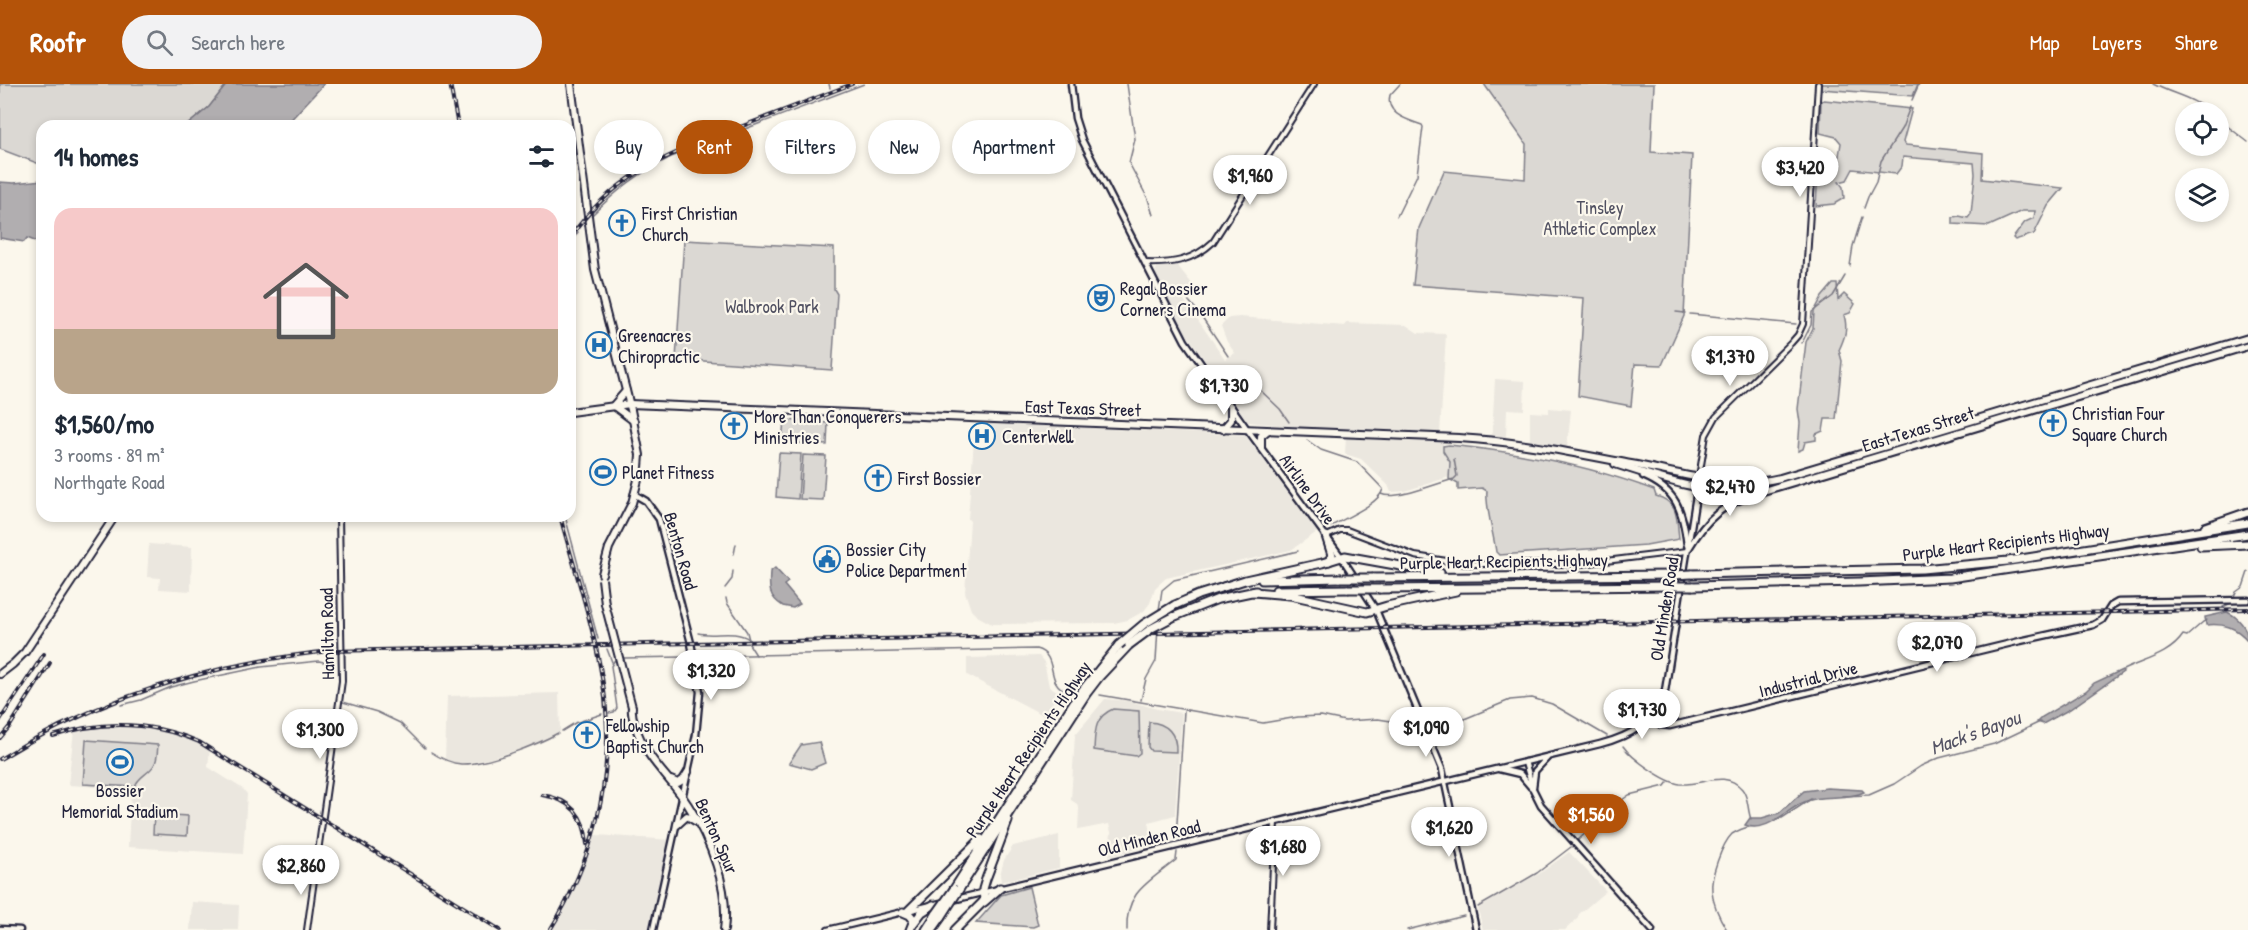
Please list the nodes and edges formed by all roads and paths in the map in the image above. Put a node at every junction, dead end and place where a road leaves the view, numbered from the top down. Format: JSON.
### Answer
{"nodes":[{"id":1,"x":571,"y":84,"type":"edge"},
{"id":2,"x":1071,"y":84,"type":"edge"},
{"id":3,"x":1314,"y":84,"type":"edge"},
{"id":4,"x":1818,"y":84,"type":"edge"},
{"id":5,"x":576,"y":120,"type":"edge"},
{"id":6,"x":576,"y":123,"type":"edge"},
{"id":7,"x":1144,"y":262,"type":"junction"},
{"id":8,"x":2248,"y":338,"type":"edge"},
{"id":9,"x":2248,"y":346,"type":"edge"},
{"id":10,"x":626,"y":391,"type":"junction"},
{"id":11,"x":630,"y":404,"type":"junction"},
{"id":12,"x":655,"y":405,"type":"junction"},
{"id":13,"x":613,"y":406,"type":"junction"},
{"id":14,"x":1231,"y":407,"type":"junction"},
{"id":15,"x":576,"y":411,"type":"edge"},
{"id":16,"x":634,"y":421,"type":"junction"},
{"id":17,"x":1222,"y":429,"type":"junction"},
{"id":18,"x":1247,"y":429,"type":"junction"},
{"id":19,"x":1270,"y":430,"type":"junction"},
{"id":20,"x":1261,"y":448,"type":"junction"},
{"id":21,"x":1594,"y":458,"type":"junction"},
{"id":22,"x":1610,"y":463,"type":"junction"},
{"id":23,"x":1699,"y":477,"type":"junction"},
{"id":24,"x":1697,"y":486,"type":"junction"},
{"id":25,"x":1776,"y":488,"type":"junction"},
{"id":26,"x":633,"y":496,"type":"junction"},
{"id":27,"x":2248,"y":513,"type":"edge"},
{"id":28,"x":111,"y":522,"type":"edge"},
{"id":29,"x":339,"y":522,"type":"edge"},
{"id":30,"x":2248,"y":523,"type":"edge"},
{"id":31,"x":2248,"y":534,"type":"edge"},
{"id":32,"x":2177,"y":535,"type":"junction"},
{"id":33,"x":1326,"y":536,"type":"junction"},
{"id":34,"x":2248,"y":544,"type":"edge"},
{"id":35,"x":2172,"y":547,"type":"junction"},
{"id":36,"x":1687,"y":551,"type":"junction"},
{"id":37,"x":1342,"y":558,"type":"junction"},
{"id":38,"x":1322,"y":563,"type":"junction"},
{"id":39,"x":1472,"y":576,"type":"junction"},
{"id":40,"x":1223,"y":587,"type":"junction"},
{"id":41,"x":1496,"y":588,"type":"junction"},
{"id":42,"x":1253,"y":592,"type":"junction"},
{"id":43,"x":2248,"y":600,"type":"edge"},
{"id":44,"x":1376,"y":610,"type":"junction"},
{"id":45,"x":0,"y":674,"type":"edge"},
{"id":46,"x":1651,"y":717,"type":"junction"},
{"id":47,"x":1550,"y":756,"type":"junction"},
{"id":48,"x":1526,"y":762,"type":"junction"},
{"id":49,"x":1496,"y":769,"type":"junction"},
{"id":50,"x":688,"y":772,"type":"junction"},
{"id":51,"x":667,"y":778,"type":"junction"},
{"id":52,"x":1444,"y":781,"type":"junction"},
{"id":53,"x":1533,"y":789,"type":"junction"},
{"id":54,"x":683,"y":797,"type":"junction"},
{"id":55,"x":1014,"y":805,"type":"junction"},
{"id":56,"x":1275,"y":822,"type":"junction"},
{"id":57,"x":677,"y":825,"type":"junction"},
{"id":58,"x":699,"y":825,"type":"junction"},
{"id":59,"x":994,"y":825,"type":"junction"},
{"id":60,"x":986,"y":879,"type":"junction"},
{"id":61,"x":957,"y":888,"type":"junction"},
{"id":62,"x":1000,"y":888,"type":"junction"},
{"id":63,"x":983,"y":892,"type":"junction"},
{"id":64,"x":925,"y":896,"type":"junction"},
{"id":65,"x":983,"y":902,"type":"junction"},
{"id":66,"x":929,"y":906,"type":"junction"},
{"id":67,"x":906,"y":912,"type":"junction"},
{"id":68,"x":939,"y":915,"type":"junction"},
{"id":69,"x":912,"y":927,"type":"edge"},
{"id":70,"x":0,"y":929,"type":"edge"},
{"id":71,"x":20,"y":930,"type":"edge"},
{"id":72,"x":307,"y":930,"type":"edge"},
{"id":73,"x":653,"y":930,"type":"edge"},
{"id":74,"x":724,"y":930,"type":"edge"},
{"id":75,"x":828,"y":930,"type":"edge"},
{"id":76,"x":926,"y":930,"type":"edge"},
{"id":77,"x":932,"y":930,"type":"edge"},
{"id":78,"x":955,"y":930,"type":"edge"},
{"id":79,"x":1270,"y":930,"type":"edge"},
{"id":80,"x":1476,"y":930,"type":"edge"},
{"id":81,"x":1652,"y":930,"type":"edge"}],
"edges":[{"from":1,"to":5,"type":"main road"},
{"from":2,"to":7,"type":"main road","name":"Airline Drive"},
{"from":3,"to":7,"type":"street"},
{"from":4,"to":23,"type":"street"},
{"from":6,"to":10,"type":"main road"},
{"from":7,"to":14,"type":"main road","name":"Airline Drive"},
{"from":8,"to":23,"type":"main road","name":"East Texas Street"},
{"from":9,"to":25,"type":"main road","name":"East Texas Street"},
{"from":10,"to":11,"type":"main road"},
{"from":10,"to":12,"type":"main road"},
{"from":10,"to":13,"type":"main road"},
{"from":11,"to":12,"type":"main road","name":"East Texas Street"},
{"from":11,"to":13,"type":"main road","name":"East Texas Street"},
{"from":11,"to":16,"type":"main road"},
{"from":12,"to":16,"type":"main road"},
{"from":12,"to":17,"type":"main road","name":"East Texas Street"},
{"from":13,"to":15,"type":"main road","name":"East Texas Street"},
{"from":13,"to":16,"type":"main road"},
{"from":14,"to":17,"type":"main road"},
{"from":14,"to":18,"type":"main road","name":"Airline Drive"},
{"from":16,"to":26,"type":"main road"},
{"from":17,"to":18,"type":"main road","name":"East Texas Street"},
{"from":18,"to":19,"type":"main road","name":"East Texas Street"},
{"from":18,"to":20,"type":"main road","name":"Airline Drive"},
{"from":19,"to":20,"type":"main road"},
{"from":19,"to":21,"type":"main road","name":"East Texas Street"},
{"from":20,"to":33,"type":"main road","name":"Airline Drive"},
{"from":21,"to":22,"type":"main road","name":"East Texas Street"},
{"from":21,"to":23,"type":"main road","name":"East Texas Street"},
{"from":22,"to":24,"type":"main road","name":"East Texas Street"},
{"from":22,"to":36,"type":"main road"},
{"from":23,"to":24,"type":"main road","name":"Old Minden Road"},
{"from":24,"to":25,"type":"main road","name":"East Texas Street"},
{"from":24,"to":36,"type":"main road","name":"Old Minden Road"},
{"from":25,"to":36,"type":"main road"},
{"from":26,"to":50,"type":"main road","name":"Benton Road"},
{"from":26,"to":51,"type":"main road","name":"Benton Spur","bridge":true},
{"from":27,"to":32,"type":"highway"},
{"from":28,"to":45,"type":"main road"},
{"from":29,"to":72,"type":"street","name":"Hamilton Road"},
{"from":30,"to":32,"type":"highway","name":"Purple Heart Recipients Highway"},
{"from":31,"to":35,"type":"highway","name":"Purple Heart Recipients Highway"},
{"from":32,"to":39,"type":"highway","name":"Purple Heart Recipients Highway","bridge":true},
{"from":33,"to":36,"type":"street"},
{"from":33,"to":37,"type":"main road","name":"Airline Drive"},
{"from":33,"to":38,"type":"highway"},
{"from":34,"to":35,"type":"highway"},
{"from":35,"to":41,"type":"highway","name":"Purple Heart Recipients Highway","bridge":true},
{"from":36,"to":46,"type":"main road","name":"Old Minden Road"},
{"from":37,"to":38,"type":"highway"},
{"from":37,"to":39,"type":"highway"},
{"from":37,"to":44,"type":"main road","name":"Airline Drive"},
{"from":38,"to":40,"type":"highway"},
{"from":39,"to":40,"type":"highway","name":"Purple Heart Recipients Highway","bridge":true},
{"from":40,"to":59,"type":"highway","name":"Purple Heart Recipients Highway","bridge":true},
{"from":41,"to":42,"type":"highway","name":"Purple Heart Recipients Highway","bridge":true},
{"from":41,"to":44,"type":"highway"},
{"from":42,"to":44,"type":"highway"},
{"from":42,"to":55,"type":"highway","name":"Purple Heart Recipients Highway","bridge":true},
{"from":43,"to":46,"type":"main road","name":"Industrial Drive"},
{"from":44,"to":52,"type":"main road","name":"Airline Drive"},
{"from":46,"to":47,"type":"main road","name":"Old Minden Road"},
{"from":47,"to":48,"type":"main road","name":"Old Minden Road"},
{"from":47,"to":53,"type":"main road"},
{"from":48,"to":49,"type":"main road","name":"Old Minden Road"},
{"from":48,"to":53,"type":"main road"},
{"from":49,"to":52,"type":"main road","name":"Old Minden Road"},
{"from":49,"to":53,"type":"main road"},
{"from":50,"to":51,"type":"main road"},
{"from":50,"to":54,"type":"main road","name":"Benton Road"},
{"from":51,"to":54,"type":"main road","name":"Benton Spur"},
{"from":52,"to":56,"type":"main road","name":"Old Minden Road"},
{"from":52,"to":80,"type":"main road","name":"Airline Drive"},
{"from":53,"to":81,"type":"main road"},
{"from":54,"to":57,"type":"main road","name":"Benton Road"},
{"from":54,"to":58,"type":"main road","name":"Benton Spur"},
{"from":55,"to":60,"type":"highway"},
{"from":55,"to":61,"type":"highway","name":"Purple Heart Recipients Highway"},
{"from":56,"to":62,"type":"main road","name":"Old Minden Road"},
{"from":56,"to":79,"type":"street"},
{"from":57,"to":58,"type":"main road"},
{"from":57,"to":73,"type":"main road","name":"Benton Road"},
{"from":58,"to":74,"type":"main road","name":"Benton Spur"},
{"from":59,"to":61,"type":"highway","name":"Purple Heart Recipients Highway"},
{"from":59,"to":64,"type":"highway"},
{"from":60,"to":62,"type":"highway"},
{"from":60,"to":63,"type":"highway"},
{"from":61,"to":68,"type":"highway","name":"Purple Heart Recipients Highway","bridge":true},
{"from":62,"to":63,"type":"main road","name":"Old Minden Road"},
{"from":62,"to":65,"type":"highway"},
{"from":63,"to":65,"type":"highway"},
{"from":63,"to":66,"type":"main road","name":"Old Minden Road"},
{"from":64,"to":66,"type":"highway"},
{"from":64,"to":67,"type":"highway"},
{"from":65,"to":78,"type":"highway"},
{"from":66,"to":67,"type":"main road","name":"Old Minden Road"},
{"from":66,"to":69,"type":"highway"},
{"from":67,"to":69,"type":"highway"},
{"from":67,"to":75,"type":"main road","name":"Old Minden Road"},
{"from":68,"to":76,"type":"highway","name":"Purple Heart Recipients Highway"},
{"from":68,"to":77,"type":"highway","name":"Purple Heart Recipients Highway"},
{"from":70,"to":71,"type":"main road"}]}
